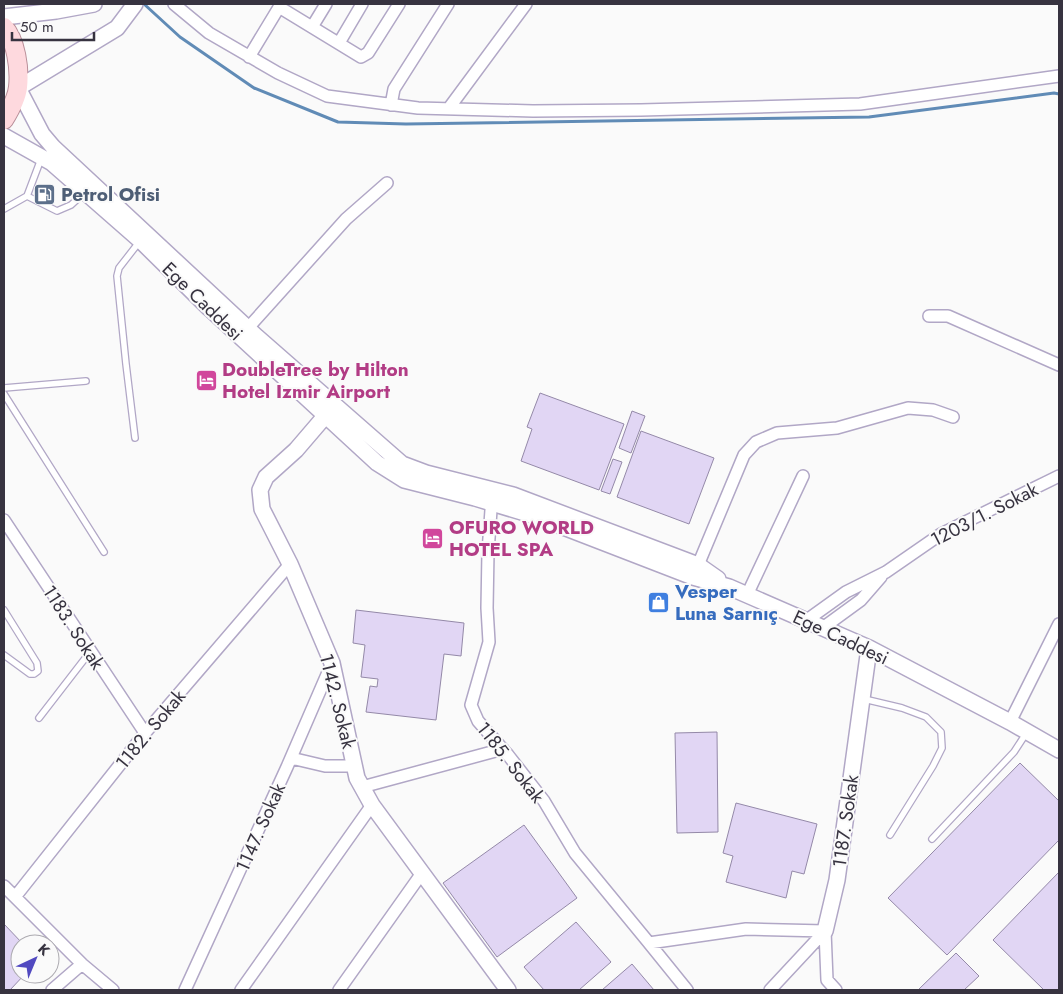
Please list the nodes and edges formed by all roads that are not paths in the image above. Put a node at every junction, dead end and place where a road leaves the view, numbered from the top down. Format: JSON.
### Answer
{"nodes":[{"id":1,"x":94,"y":4,"type":"edge"},
{"id":2,"x":135,"y":4,"type":"edge"},
{"id":3,"x":174,"y":4,"type":"edge"},
{"id":4,"x":326,"y":4,"type":"edge"},
{"id":5,"x":362,"y":4,"type":"edge"},
{"id":6,"x":398,"y":4,"type":"edge"},
{"id":7,"x":448,"y":4,"type":"edge"},
{"id":8,"x":526,"y":4,"type":"edge"},
{"id":9,"x":280,"y":6,"type":"edge"},
{"id":10,"x":4,"y":17,"type":"edge"},
{"id":11,"x":4,"y":27,"type":"edge"},
{"id":12,"x":312,"y":27,"type":"junction"},
{"id":13,"x":339,"y":44,"type":"junction"},
{"id":14,"x":249,"y":57,"type":"junction"},
{"id":15,"x":1059,"y":76,"type":"edge"},
{"id":16,"x":18,"y":88,"type":"junction"},
{"id":17,"x":391,"y":105,"type":"junction"},
{"id":18,"x":449,"y":108,"type":"junction"},
{"id":19,"x":4,"y":120,"type":"edge"},
{"id":20,"x":4,"y":136,"type":"edge"},
{"id":21,"x":42,"y":157,"type":"junction"},
{"id":22,"x":387,"y":183,"type":"dead end"},
{"id":23,"x":85,"y":192,"type":"junction"},
{"id":24,"x":27,"y":196,"type":"junction"},
{"id":25,"x":4,"y":209,"type":"edge"},
{"id":26,"x":140,"y":241,"type":"junction"},
{"id":27,"x":929,"y":316,"type":"dead end"},
{"id":28,"x":248,"y":328,"type":"junction"},
{"id":29,"x":1059,"y":365,"type":"edge"},
{"id":30,"x":86,"y":381,"type":"dead end"},
{"id":31,"x":4,"y":388,"type":"edge"},
{"id":32,"x":4,"y":394,"type":"edge"},
{"id":33,"x":330,"y":410,"type":"junction"},
{"id":34,"x":953,"y":417,"type":"dead end"},
{"id":35,"x":135,"y":438,"type":"dead end"},
{"id":36,"x":803,"y":476,"type":"dead end"},
{"id":37,"x":1059,"y":476,"type":"edge"},
{"id":38,"x":492,"y":496,"type":"junction"},
{"id":39,"x":4,"y":520,"type":"edge"},
{"id":40,"x":104,"y":552,"type":"dead end"},
{"id":41,"x":290,"y":564,"type":"junction"},
{"id":42,"x":696,"y":571,"type":"junction"},
{"id":43,"x":886,"y":572,"type":"junction"},
{"id":44,"x":747,"y":595,"type":"junction"},
{"id":45,"x":4,"y":610,"type":"edge"},
{"id":46,"x":807,"y":620,"type":"junction"},
{"id":47,"x":1059,"y":624,"type":"edge"},
{"id":48,"x":824,"y":627,"type":"junction"},
{"id":49,"x":868,"y":648,"type":"junction"},
{"id":50,"x":90,"y":652,"type":"junction"},
{"id":51,"x":4,"y":655,"type":"edge"},
{"id":52,"x":332,"y":663,"type":"junction"},
{"id":53,"x":862,"y":698,"type":"junction"},
{"id":54,"x":39,"y":718,"type":"dead end"},
{"id":55,"x":1010,"y":722,"type":"junction"},
{"id":56,"x":1027,"y":732,"type":"junction"},
{"id":57,"x":145,"y":733,"type":"junction"},
{"id":58,"x":503,"y":750,"type":"junction"},
{"id":59,"x":1059,"y":750,"type":"edge"},
{"id":60,"x":291,"y":758,"type":"junction"},
{"id":61,"x":354,"y":766,"type":"junction"},
{"id":62,"x":362,"y":787,"type":"junction"},
{"id":63,"x":372,"y":805,"type":"junction"},
{"id":64,"x":890,"y":834,"type":"dead end"},
{"id":65,"x":932,"y":839,"type":"dead end"},
{"id":66,"x":422,"y":873,"type":"junction"},
{"id":67,"x":4,"y":886,"type":"edge"},
{"id":68,"x":15,"y":897,"type":"junction"},
{"id":69,"x":825,"y":931,"type":"junction"},
{"id":70,"x":649,"y":944,"type":"junction"},
{"id":71,"x":82,"y":964,"type":"junction"},
{"id":72,"x":189,"y":989,"type":"edge"},
{"id":73,"x":52,"y":990,"type":"edge"},
{"id":74,"x":113,"y":990,"type":"edge"},
{"id":75,"x":241,"y":990,"type":"edge"},
{"id":76,"x":339,"y":990,"type":"edge"},
{"id":77,"x":508,"y":990,"type":"edge"},
{"id":78,"x":687,"y":990,"type":"edge"},
{"id":79,"x":770,"y":990,"type":"edge"},
{"id":80,"x":836,"y":990,"type":"edge"}],
"edges":[{"from":1,"to":10,"type":"street"},
{"from":2,"to":16,"type":"street"},
{"from":3,"to":14,"type":"street"},
{"from":4,"to":12,"type":"street"},
{"from":5,"to":13,"type":"street"},
{"from":6,"to":13,"type":"street"},
{"from":7,"to":17,"type":"street"},
{"from":8,"to":18,"type":"street"},
{"from":9,"to":12,"type":"street"},
{"from":9,"to":14,"type":"street"},
{"from":11,"to":16,"type":"main road"},
{"from":12,"to":13,"type":"street"},
{"from":14,"to":17,"type":"street"},
{"from":15,"to":18,"type":"street"},
{"from":16,"to":19,"type":"main road"},
{"from":16,"to":28,"type":"street"},
{"from":17,"to":18,"type":"street"},
{"from":20,"to":21,"type":"street","name":"Ege Caddesi"},
{"from":21,"to":23,"type":"street","name":"Ege Caddesi"},
{"from":21,"to":24,"type":"lane"},
{"from":22,"to":28,"type":"street"},
{"from":23,"to":24,"type":"lane"},
{"from":23,"to":26,"type":"street","name":"Ege Caddesi"},
{"from":24,"to":25,"type":"lane"},
{"from":26,"to":33,"type":"street","name":"Ege Caddesi"},
{"from":26,"to":35,"type":"lane"},
{"from":27,"to":29,"type":"street"},
{"from":28,"to":33,"type":"street"},
{"from":30,"to":31,"type":"lane"},
{"from":32,"to":40,"type":"lane"},
{"from":33,"to":38,"type":"street","name":"Ege Caddesi"},
{"from":33,"to":41,"type":"street","name":"1142. Sokak"},
{"from":34,"to":42,"type":"street"},
{"from":36,"to":44,"type":"street"},
{"from":37,"to":43,"type":"street","name":"1203/1. Sokak"},
{"from":38,"to":42,"type":"street","name":"Ege Caddesi"},
{"from":38,"to":58,"type":"street","name":"1185. Sokak"},
{"from":39,"to":50,"type":"street","name":"1183. Sokak"},
{"from":41,"to":52,"type":"street","name":"1142. Sokak"},
{"from":41,"to":57,"type":"street","name":"1182. Sokak"},
{"from":42,"to":44,"type":"street","name":"Ege Caddesi"},
{"from":43,"to":46,"type":"street","name":"1203/1. Sokak"},
{"from":43,"to":48,"type":"street","name":"1203/1. Sokak"},
{"from":44,"to":46,"type":"street","name":"Ege Caddesi"},
{"from":45,"to":51,"type":"lane"},
{"from":46,"to":48,"type":"street","name":"Ege Caddesi"},
{"from":47,"to":55,"type":"street"},
{"from":48,"to":49,"type":"street","name":"Ege Caddesi"},
{"from":49,"to":53,"type":"street","name":"1187. Sokak"},
{"from":49,"to":55,"type":"street","name":"Ege Caddesi"},
{"from":50,"to":54,"type":"lane"},
{"from":50,"to":57,"type":"street","name":"1183. Sokak"},
{"from":52,"to":60,"type":"street","name":"1147. Sokak"},
{"from":52,"to":61,"type":"street","name":"1142. Sokak"},
{"from":53,"to":64,"type":"lane"},
{"from":53,"to":69,"type":"street","name":"1187. Sokak"},
{"from":55,"to":56,"type":"street","name":"Ege Caddesi"},
{"from":56,"to":59,"type":"street","name":"Ege Caddesi"},
{"from":56,"to":65,"type":"lane"},
{"from":57,"to":68,"type":"street","name":"1182. Sokak"},
{"from":58,"to":62,"type":"street"},
{"from":58,"to":70,"type":"street","name":"1185. Sokak"},
{"from":60,"to":61,"type":"street"},
{"from":60,"to":72,"type":"street","name":"1147. Sokak"},
{"from":61,"to":62,"type":"street","name":"1142. Sokak"},
{"from":62,"to":63,"type":"street","name":"1142. Sokak"},
{"from":63,"to":66,"type":"street","name":"1142. Sokak"},
{"from":63,"to":75,"type":"street"},
{"from":66,"to":76,"type":"street"},
{"from":66,"to":77,"type":"street","name":"1142. Sokak"},
{"from":67,"to":68,"type":"street"},
{"from":68,"to":71,"type":"street"},
{"from":69,"to":70,"type":"street"},
{"from":69,"to":79,"type":"street"},
{"from":69,"to":80,"type":"street","name":"1187. Sokak"},
{"from":70,"to":78,"type":"street","name":"1185. Sokak"},
{"from":71,"to":73,"type":"street"},
{"from":71,"to":74,"type":"street"}]}
